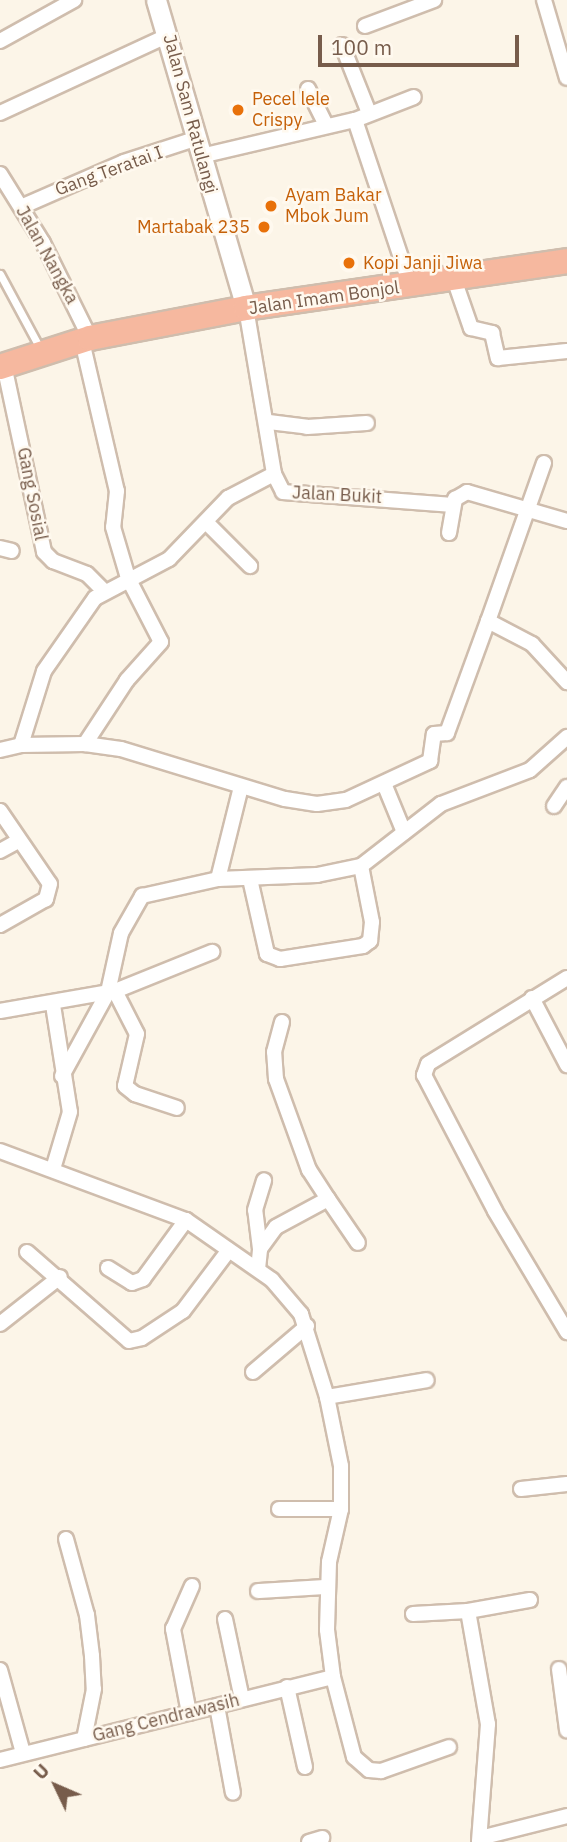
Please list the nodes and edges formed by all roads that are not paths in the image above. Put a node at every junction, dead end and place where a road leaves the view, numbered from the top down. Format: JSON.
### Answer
{"nodes":[{"id":1,"x":74,"y":0,"type":"edge"},
{"id":2,"x":156,"y":0,"type":"edge"},
{"id":3,"x":434,"y":0,"type":"edge"},
{"id":4,"x":544,"y":0,"type":"edge"},
{"id":5,"x":365,"y":26,"type":"dead end"},
{"id":6,"x":169,"y":35,"type":"junction"},
{"id":7,"x":0,"y":41,"type":"edge"},
{"id":8,"x":342,"y":45,"type":"dead end"},
{"id":9,"x":567,"y":78,"type":"edge"},
{"id":10,"x":308,"y":89,"type":"dead end"},
{"id":11,"x":414,"y":97,"type":"dead end"},
{"id":12,"x":0,"y":113,"type":"edge"},
{"id":13,"x":369,"y":113,"type":"junction"},
{"id":14,"x":355,"y":120,"type":"junction"},
{"id":15,"x":326,"y":125,"type":"junction"},
{"id":16,"x":199,"y":147,"type":"junction"},
{"id":17,"x":0,"y":174,"type":"edge"},
{"id":18,"x":21,"y":207,"type":"junction"},
{"id":19,"x":567,"y":261,"type":"edge"},
{"id":20,"x":0,"y":274,"type":"edge"},
{"id":21,"x":454,"y":279,"type":"junction"},
{"id":22,"x":411,"y":287,"type":"junction"},
{"id":23,"x":246,"y":308,"type":"junction"},
{"id":24,"x":86,"y":340,"type":"junction"},
{"id":25,"x":567,"y":351,"type":"edge"},
{"id":26,"x":42,"y":352,"type":"junction"},
{"id":27,"x":2,"y":366,"type":"edge"},
{"id":28,"x":269,"y":422,"type":"junction"},
{"id":29,"x":367,"y":423,"type":"dead end"},
{"id":30,"x":544,"y":463,"type":"dead end"},
{"id":31,"x":274,"y":474,"type":"junction"},
{"id":32,"x":453,"y":505,"type":"junction"},
{"id":33,"x":527,"y":507,"type":"junction"},
{"id":34,"x":567,"y":521,"type":"edge"},
{"id":35,"x":207,"y":523,"type":"junction"},
{"id":36,"x":449,"y":533,"type":"dead end"},
{"id":37,"x":250,"y":566,"type":"dead end"},
{"id":38,"x":128,"y":578,"type":"junction"},
{"id":39,"x":104,"y":591,"type":"junction"},
{"id":40,"x":488,"y":621,"type":"junction"},
{"id":41,"x":567,"y":682,"type":"edge"},
{"id":42,"x":567,"y":737,"type":"edge"},
{"id":43,"x":85,"y":744,"type":"junction"},
{"id":44,"x":21,"y":745,"type":"junction"},
{"id":45,"x":0,"y":750,"type":"edge"},
{"id":46,"x":385,"y":786,"type":"junction"},
{"id":47,"x":241,"y":787,"type":"junction"},
{"id":48,"x":567,"y":787,"type":"edge"},
{"id":49,"x":554,"y":806,"type":"dead end"},
{"id":50,"x":0,"y":811,"type":"edge"},
{"id":51,"x":404,"y":832,"type":"junction"},
{"id":52,"x":18,"y":841,"type":"junction"},
{"id":53,"x":0,"y":851,"type":"edge"},
{"id":54,"x":361,"y":866,"type":"junction"},
{"id":55,"x":218,"y":879,"type":"junction"},
{"id":56,"x":250,"y":879,"type":"junction"},
{"id":57,"x":0,"y":926,"type":"edge"},
{"id":58,"x":212,"y":952,"type":"dead end"},
{"id":59,"x":567,"y":978,"type":"edge"},
{"id":60,"x":112,"y":991,"type":"junction"},
{"id":61,"x":531,"y":998,"type":"junction"},
{"id":62,"x":53,"y":1005,"type":"junction"},
{"id":63,"x":0,"y":1011,"type":"edge"},
{"id":64,"x":282,"y":1022,"type":"dead end"},
{"id":65,"x":567,"y":1065,"type":"edge"},
{"id":66,"x":62,"y":1076,"type":"junction"},
{"id":67,"x":177,"y":1108,"type":"dead end"},
{"id":68,"x":0,"y":1151,"type":"edge"},
{"id":69,"x":53,"y":1169,"type":"junction"},
{"id":70,"x":264,"y":1180,"type":"dead end"},
{"id":71,"x":328,"y":1199,"type":"junction"},
{"id":72,"x":186,"y":1220,"type":"junction"},
{"id":73,"x":358,"y":1243,"type":"dead end"},
{"id":74,"x":260,"y":1249,"type":"junction"},
{"id":75,"x":229,"y":1250,"type":"junction"},
{"id":76,"x":27,"y":1252,"type":"dead end"},
{"id":77,"x":108,"y":1268,"type":"dead end"},
{"id":78,"x":258,"y":1269,"type":"junction"},
{"id":79,"x":60,"y":1277,"type":"junction"},
{"id":80,"x":0,"y":1324,"type":"edge"},
{"id":81,"x":307,"y":1326,"type":"junction"},
{"id":82,"x":567,"y":1332,"type":"edge"},
{"id":83,"x":253,"y":1372,"type":"dead end"},
{"id":84,"x":427,"y":1380,"type":"dead end"},
{"id":85,"x":327,"y":1396,"type":"junction"},
{"id":86,"x":567,"y":1485,"type":"edge"},
{"id":87,"x":521,"y":1489,"type":"dead end"},
{"id":88,"x":279,"y":1508,"type":"dead end"},
{"id":89,"x":341,"y":1509,"type":"junction"},
{"id":90,"x":66,"y":1539,"type":"dead end"},
{"id":91,"x":192,"y":1586,"type":"dead end"},
{"id":92,"x":326,"y":1587,"type":"junction"},
{"id":93,"x":258,"y":1591,"type":"dead end"},
{"id":94,"x":530,"y":1600,"type":"dead end"},
{"id":95,"x":468,"y":1611,"type":"junction"},
{"id":96,"x":413,"y":1614,"type":"dead end"},
{"id":97,"x":226,"y":1619,"type":"dead end"},
{"id":98,"x":558,"y":1669,"type":"dead end"},
{"id":99,"x":0,"y":1670,"type":"edge"},
{"id":100,"x":333,"y":1677,"type":"junction"},
{"id":101,"x":287,"y":1687,"type":"junction"},
{"id":102,"x":565,"y":1691,"type":"edge"},
{"id":103,"x":242,"y":1699,"type":"junction"},
{"id":104,"x":216,"y":1706,"type":"junction"},
{"id":105,"x":188,"y":1713,"type":"junction"},
{"id":106,"x":567,"y":1730,"type":"edge"},
{"id":107,"x":85,"y":1739,"type":"junction"},
{"id":108,"x":449,"y":1747,"type":"dead end"},
{"id":109,"x":23,"y":1753,"type":"junction"},
{"id":110,"x":0,"y":1760,"type":"edge"},
{"id":111,"x":305,"y":1767,"type":"dead end"},
{"id":112,"x":233,"y":1793,"type":"dead end"},
{"id":113,"x":567,"y":1816,"type":"edge"},
{"id":114,"x":480,"y":1840,"type":"edge"}],
"edges":[{"from":1,"to":7,"type":"street"},
{"from":2,"to":6,"type":"street","name":"Jalan Sam Ratulangi"},
{"from":3,"to":5,"type":"street"},
{"from":4,"to":9,"type":"street"},
{"from":6,"to":12,"type":"street"},
{"from":6,"to":16,"type":"street","name":"Jalan Sam Ratulangi"},
{"from":8,"to":13,"type":"street"},
{"from":10,"to":15,"type":"street"},
{"from":11,"to":13,"type":"street","name":"Gang Teratai I"},
{"from":13,"to":14,"type":"street","name":"Gang Teratai I"},
{"from":14,"to":15,"type":"street","name":"Gang Teratai I"},
{"from":14,"to":22,"type":"street"},
{"from":15,"to":16,"type":"street","name":"Gang Teratai I"},
{"from":16,"to":18,"type":"street","name":"Gang Teratai I"},
{"from":16,"to":23,"type":"street","name":"Jalan Sam Ratulangi"},
{"from":17,"to":18,"type":"street","name":"Jalan Nangka"},
{"from":18,"to":24,"type":"street","name":"Jalan Nangka"},
{"from":19,"to":21,"type":"highway","name":"Jalan Imam Bonjol"},
{"from":20,"to":26,"type":"lane"},
{"from":21,"to":22,"type":"highway","name":"Jalan Imam Bonjol"},
{"from":21,"to":25,"type":"street"},
{"from":22,"to":23,"type":"highway","name":"Jalan Imam Bonjol"},
{"from":23,"to":24,"type":"highway","name":"Jalan Imam Bonjol"},
{"from":23,"to":28,"type":"street","name":"Jalan Bukit"},
{"from":24,"to":26,"type":"highway","name":"Jalan Imam Bonjol"},
{"from":24,"to":38,"type":"street"},
{"from":26,"to":27,"type":"highway","name":"Jalan Imam Bonjol"},
{"from":27,"to":39,"type":"street","name":"Gang Sosial"},
{"from":28,"to":29,"type":"street"},
{"from":28,"to":31,"type":"street","name":"Jalan Bukit"},
{"from":30,"to":33,"type":"street"},
{"from":31,"to":32,"type":"street","name":"Jalan Bukit"},
{"from":31,"to":35,"type":"street"},
{"from":32,"to":33,"type":"street"},
{"from":32,"to":36,"type":"street"},
{"from":33,"to":34,"type":"street"},
{"from":33,"to":40,"type":"street"},
{"from":35,"to":37,"type":"street"},
{"from":35,"to":38,"type":"street"},
{"from":38,"to":39,"type":"street"},
{"from":38,"to":43,"type":"street"},
{"from":39,"to":44,"type":"street"},
{"from":40,"to":41,"type":"street"},
{"from":40,"to":46,"type":"street"},
{"from":42,"to":51,"type":"street"},
{"from":43,"to":44,"type":"street"},
{"from":43,"to":47,"type":"street"},
{"from":44,"to":45,"type":"street"},
{"from":46,"to":47,"type":"street"},
{"from":46,"to":51,"type":"street"},
{"from":47,"to":55,"type":"street"},
{"from":48,"to":49,"type":"street"},
{"from":50,"to":52,"type":"street"},
{"from":51,"to":54,"type":"street"},
{"from":52,"to":53,"type":"street"},
{"from":52,"to":57,"type":"street"},
{"from":54,"to":56,"type":"street"},
{"from":54,"to":56,"type":"street"},
{"from":55,"to":56,"type":"street"},
{"from":55,"to":60,"type":"street"},
{"from":58,"to":60,"type":"street"},
{"from":59,"to":61,"type":"street"},
{"from":60,"to":62,"type":"street"},
{"from":60,"to":66,"type":"street"},
{"from":60,"to":67,"type":"street"},
{"from":61,"to":65,"type":"street"},
{"from":61,"to":82,"type":"street"},
{"from":62,"to":63,"type":"street"},
{"from":62,"to":66,"type":"street"},
{"from":64,"to":71,"type":"street"},
{"from":66,"to":69,"type":"street"},
{"from":68,"to":69,"type":"street"},
{"from":69,"to":72,"type":"street"},
{"from":70,"to":74,"type":"street"},
{"from":71,"to":73,"type":"street"},
{"from":71,"to":74,"type":"street"},
{"from":72,"to":75,"type":"street"},
{"from":72,"to":77,"type":"street"},
{"from":74,"to":78,"type":"street"},
{"from":75,"to":78,"type":"street"},
{"from":75,"to":79,"type":"street"},
{"from":76,"to":79,"type":"street"},
{"from":78,"to":81,"type":"street"},
{"from":79,"to":80,"type":"street"},
{"from":81,"to":83,"type":"street"},
{"from":81,"to":85,"type":"street"},
{"from":84,"to":85,"type":"street"},
{"from":85,"to":89,"type":"street"},
{"from":86,"to":87,"type":"street"},
{"from":88,"to":89,"type":"street"},
{"from":89,"to":92,"type":"street"},
{"from":90,"to":107,"type":"street"},
{"from":91,"to":105,"type":"street"},
{"from":92,"to":93,"type":"street"},
{"from":92,"to":100,"type":"street"},
{"from":94,"to":95,"type":"street"},
{"from":95,"to":96,"type":"street"},
{"from":95,"to":114,"type":"street"},
{"from":97,"to":103,"type":"street"},
{"from":98,"to":102,"type":"street"},
{"from":99,"to":109,"type":"street"},
{"from":100,"to":101,"type":"street","name":"Gang Cendrawasih"},
{"from":100,"to":108,"type":"street"},
{"from":101,"to":103,"type":"street","name":"Gang Cendrawasih"},
{"from":101,"to":111,"type":"street"},
{"from":102,"to":106,"type":"street"},
{"from":103,"to":104,"type":"street","name":"Gang Cendrawasih"},
{"from":104,"to":105,"type":"street","name":"Gang Cendrawasih"},
{"from":104,"to":112,"type":"street"},
{"from":105,"to":107,"type":"street","name":"Gang Cendrawasih"},
{"from":107,"to":109,"type":"street","name":"Gang Cendrawasih"},
{"from":109,"to":110,"type":"street","name":"Gang Cendrawasih"},
{"from":113,"to":114,"type":"street"}]}
